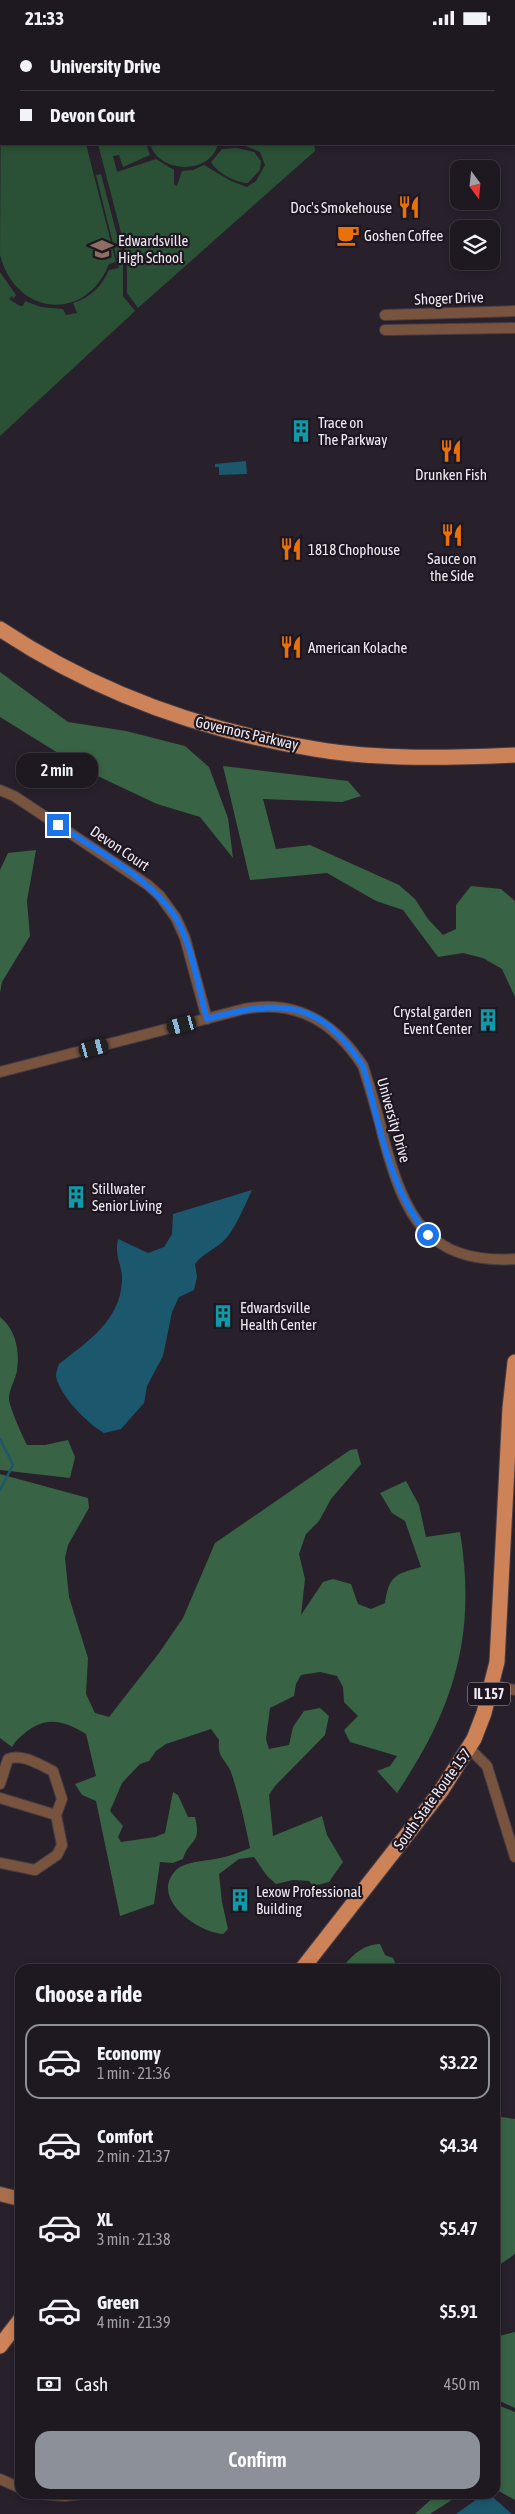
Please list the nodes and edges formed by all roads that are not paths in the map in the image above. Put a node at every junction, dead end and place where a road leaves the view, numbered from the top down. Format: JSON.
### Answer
{"nodes":[{"id":1,"x":515,"y":311,"type":"edge"},
{"id":2,"x":385,"y":315,"type":"dead end"},
{"id":3,"x":515,"y":328,"type":"edge"},
{"id":4,"x":385,"y":330,"type":"dead end"},
{"id":5,"x":0,"y":629,"type":"edge"},
{"id":6,"x":515,"y":755,"type":"edge"},
{"id":7,"x":0,"y":790,"type":"edge"},
{"id":8,"x":207,"y":1019,"type":"junction"},
{"id":9,"x":0,"y":1072,"type":"edge"},
{"id":10,"x":515,"y":1259,"type":"edge"},
{"id":11,"x":515,"y":1362,"type":"edge"},
{"id":12,"x":491,"y":1685,"type":"junction"},
{"id":13,"x":515,"y":1690,"type":"edge"},
{"id":14,"x":468,"y":1749,"type":"junction"},
{"id":15,"x":0,"y":1784,"type":"edge"},
{"id":16,"x":0,"y":1798,"type":"edge"},
{"id":17,"x":56,"y":1815,"type":"junction"},
{"id":18,"x":515,"y":1857,"type":"edge"},
{"id":19,"x":0,"y":1863,"type":"edge"},
{"id":20,"x":306,"y":1964,"type":"edge"},
{"id":21,"x":15,"y":2192,"type":"edge"},
{"id":22,"x":1,"y":2194,"type":"edge"},
{"id":23,"x":15,"y":2198,"type":"edge"},
{"id":24,"x":15,"y":2326,"type":"edge"},
{"id":25,"x":0,"y":2346,"type":"edge"},
{"id":26,"x":0,"y":2479,"type":"edge"},
{"id":27,"x":15,"y":2486,"type":"edge"}],
"edges":[{"from":1,"to":2,"type":"street","name":"Shoger Drive"},
{"from":3,"to":4,"type":"street","name":"Shoger Drive"},
{"from":5,"to":6,"type":"main road","name":"Governors Parkway"},
{"from":7,"to":8,"type":"street","name":"Devon Court"},
{"from":8,"to":9,"type":"street","name":"University Drive"},
{"from":8,"to":10,"type":"street","name":"University Drive"},
{"from":11,"to":12,"type":"main road","name":"South State Route 157","number":"IL 157"},
{"from":12,"to":13,"type":"street"},
{"from":12,"to":14,"type":"main road","name":"South State Route 157","number":"IL 157"},
{"from":14,"to":18,"type":"street"},
{"from":14,"to":20,"type":"main road","name":"South State Route 157","number":"IL 157"},
{"from":15,"to":17,"type":"street"},
{"from":16,"to":17,"type":"street"},
{"from":17,"to":19,"type":"street"},
{"from":21,"to":22,"type":"street"},
{"from":22,"to":23,"type":"street"},
{"from":24,"to":25,"type":"main road"},
{"from":26,"to":27,"type":"street"}]}
